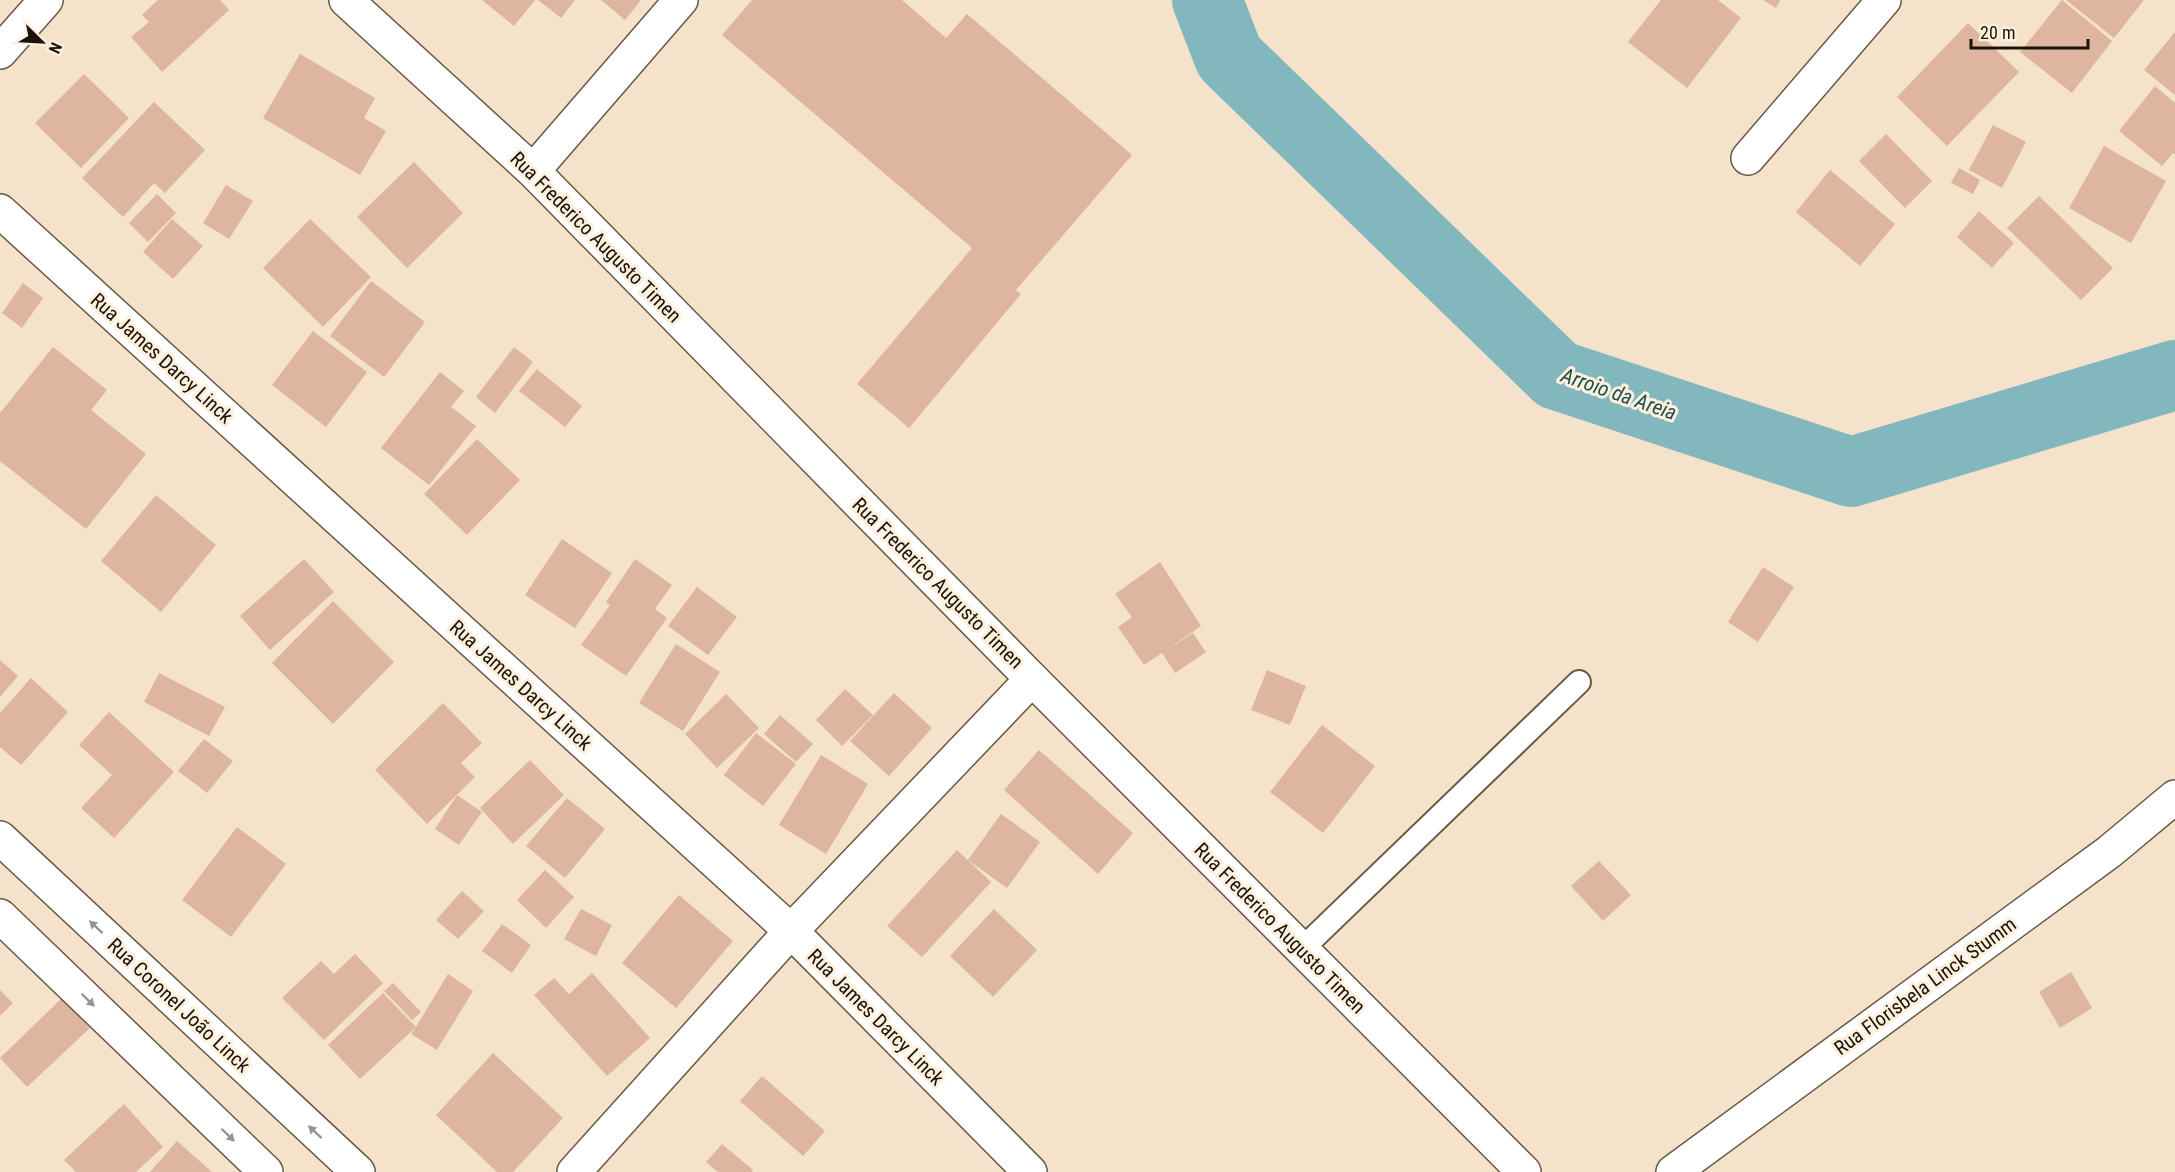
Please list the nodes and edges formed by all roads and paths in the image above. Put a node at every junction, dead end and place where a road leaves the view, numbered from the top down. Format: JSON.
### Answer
{"nodes":[{"id":1,"x":46,"y":0,"type":"edge"},
{"id":2,"x":346,"y":0,"type":"edge"},
{"id":3,"x":681,"y":0,"type":"edge"},
{"id":4,"x":1884,"y":0,"type":"edge"},
{"id":5,"x":0,"y":51,"type":"edge"},
{"id":6,"x":1748,"y":158,"type":"dead end"},
{"id":7,"x":533,"y":171,"type":"junction"},
{"id":8,"x":0,"y":211,"type":"edge"},
{"id":9,"x":1032,"y":679,"type":"junction"},
{"id":10,"x":1579,"y":682,"type":"dead end"},
{"id":11,"x":2175,"y":797,"type":"edge"},
{"id":12,"x":0,"y":838,"type":"edge"},
{"id":13,"x":0,"y":916,"type":"edge"},
{"id":14,"x":791,"y":931,"type":"junction"},
{"id":15,"x":1302,"y":949,"type":"junction"},
{"id":16,"x":266,"y":1172,"type":"edge"},
{"id":17,"x":358,"y":1172,"type":"edge"},
{"id":18,"x":574,"y":1172,"type":"edge"},
{"id":19,"x":1030,"y":1172,"type":"edge"},
{"id":20,"x":1524,"y":1172,"type":"edge"},
{"id":21,"x":1673,"y":1172,"type":"edge"}],
"edges":[{"from":1,"to":5,"type":"street"},
{"from":2,"to":7,"type":"street","name":"Rua Frederico Augusto Timen"},
{"from":3,"to":7,"type":"street"},
{"from":4,"to":6,"type":"street"},
{"from":7,"to":9,"type":"street","name":"Rua Frederico Augusto Timen"},
{"from":8,"to":14,"type":"street","name":"Rua James Darcy Linck"},
{"from":9,"to":14,"type":"street"},
{"from":9,"to":15,"type":"street","name":"Rua Frederico Augusto Timen"},
{"from":10,"to":15,"type":"lane"},
{"from":11,"to":21,"type":"street","name":"Rua Florisbela Linck Stumm"},
{"from":17,"to":12,"type":"street","name":"Rua Coronel João Linck","one_way":true},
{"from":13,"to":16,"type":"street","one_way":true},
{"from":14,"to":18,"type":"street"},
{"from":14,"to":19,"type":"street","name":"Rua James Darcy Linck"},
{"from":15,"to":20,"type":"street","name":"Rua Frederico Augusto Timen"}]}
